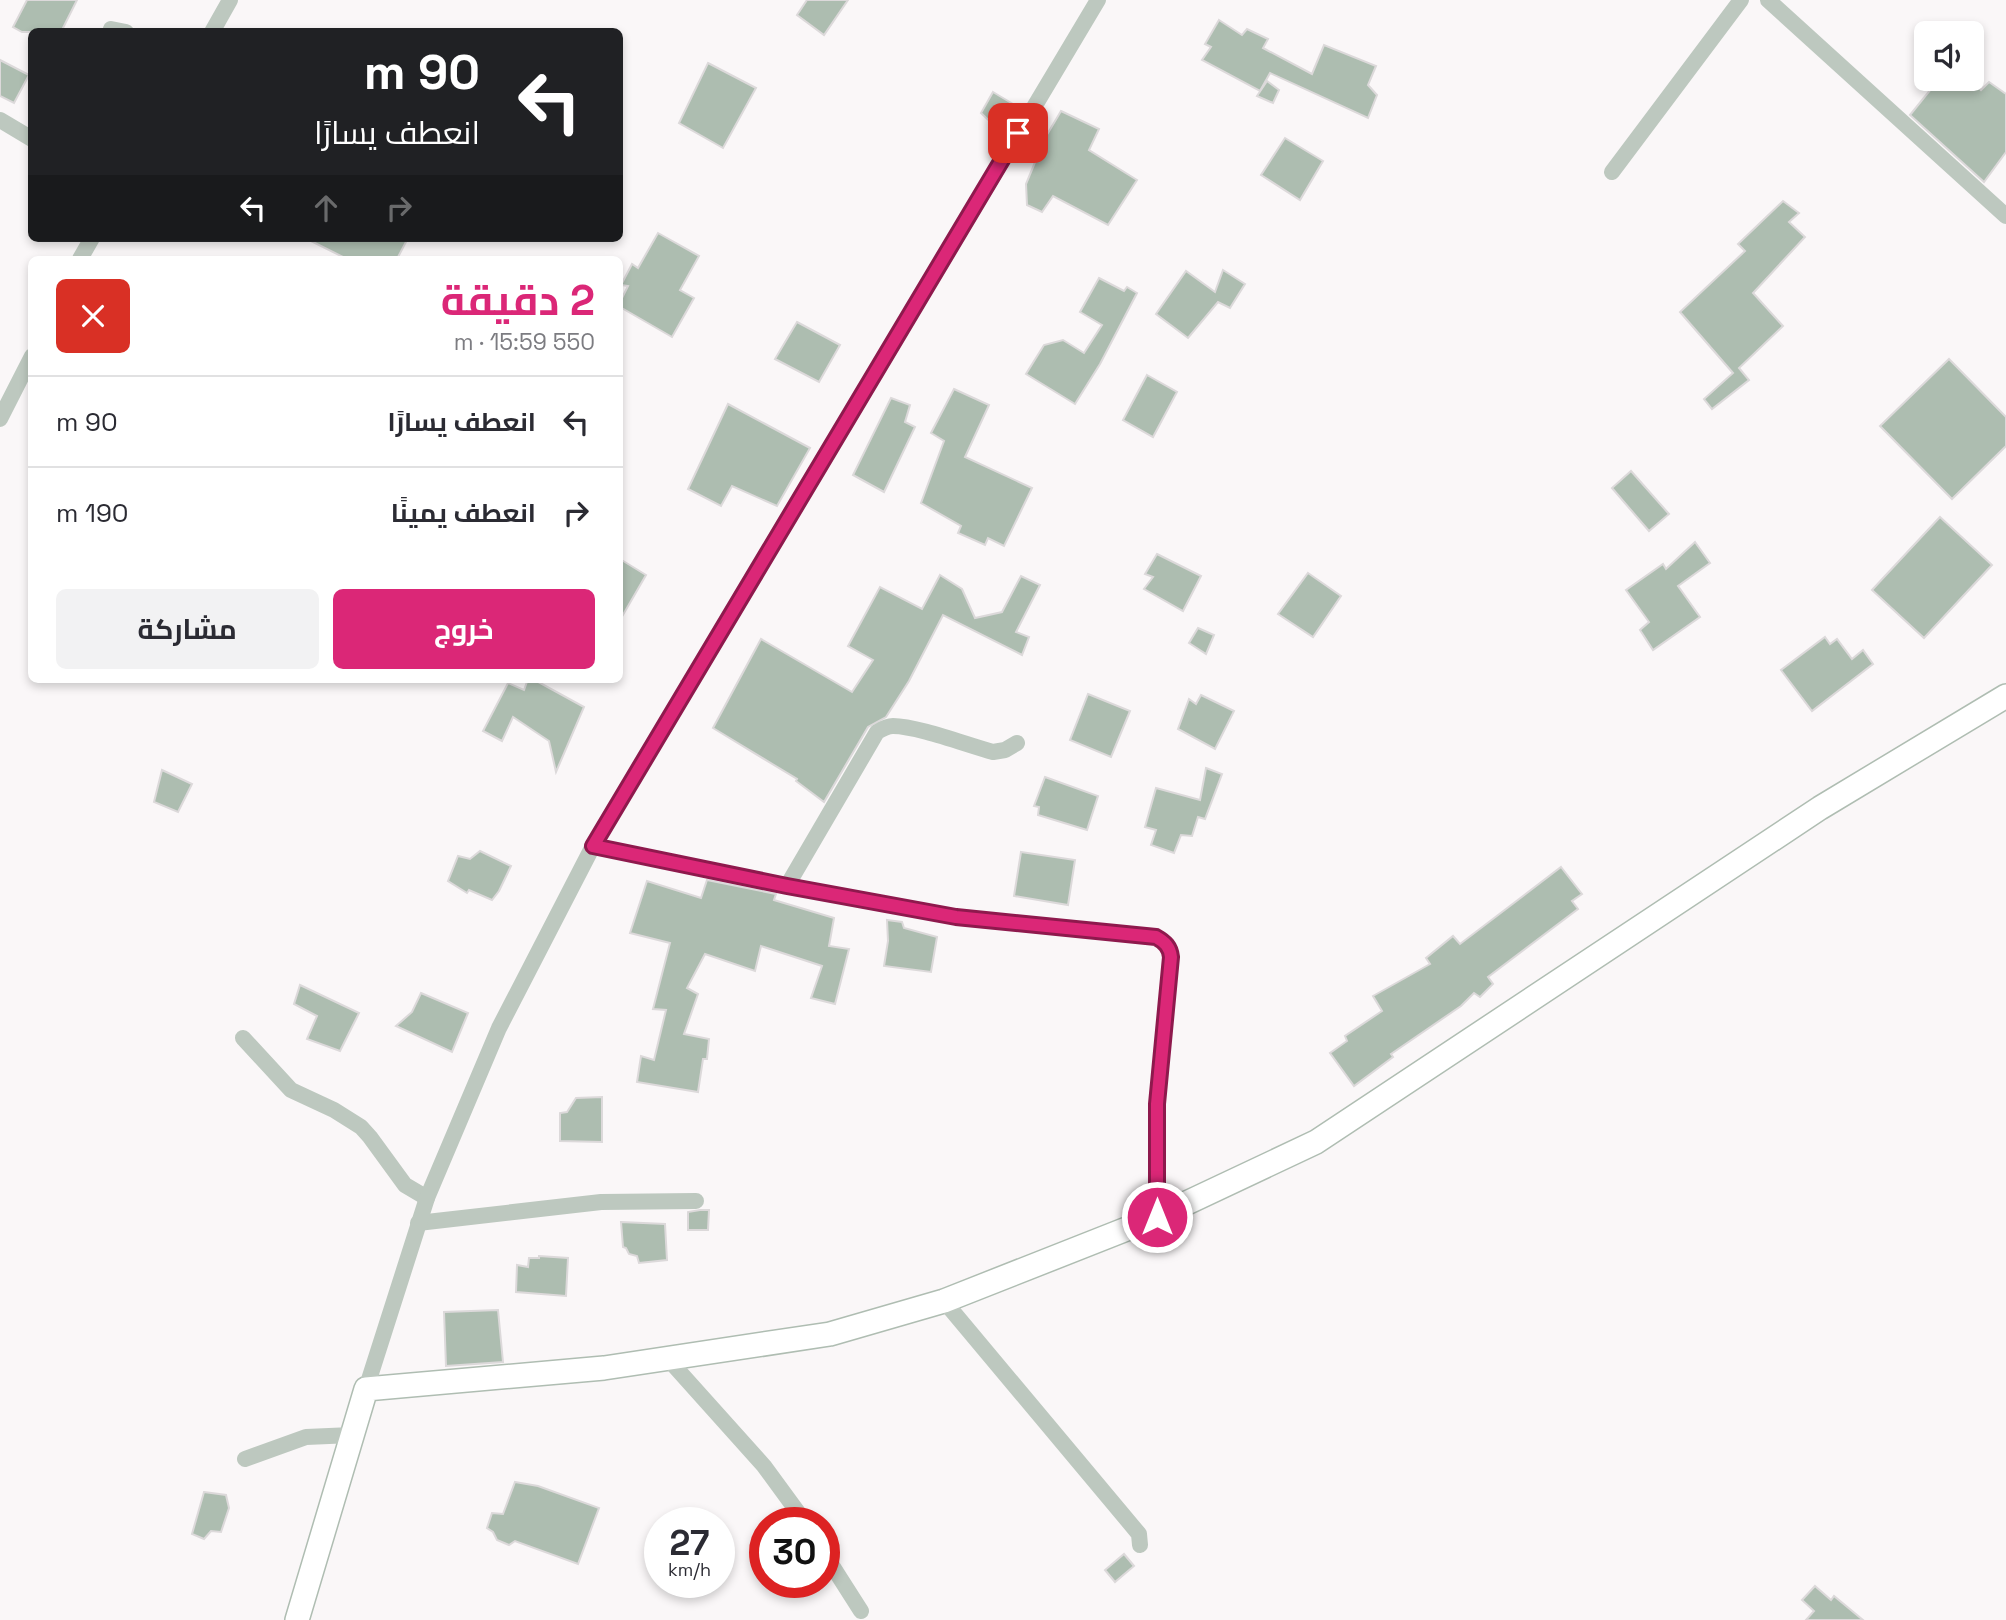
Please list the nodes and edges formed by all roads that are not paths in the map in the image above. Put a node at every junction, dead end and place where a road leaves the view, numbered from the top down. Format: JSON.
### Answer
{"nodes":[{"id":1,"x":230,"y":0,"type":"edge"},
{"id":2,"x":1098,"y":0,"type":"edge"},
{"id":3,"x":1741,"y":0,"type":"edge"},
{"id":4,"x":1768,"y":0,"type":"edge"},
{"id":5,"x":214,"y":28,"type":"edge"},
{"id":6,"x":0,"y":120,"type":"edge"},
{"id":7,"x":28,"y":137,"type":"edge"},
{"id":8,"x":1612,"y":172,"type":"dead end"},
{"id":9,"x":2006,"y":216,"type":"edge"},
{"id":10,"x":28,"y":364,"type":"edge"},
{"id":11,"x":0,"y":419,"type":"edge"},
{"id":12,"x":2006,"y":696,"type":"edge"},
{"id":13,"x":1017,"y":743,"type":"dead end"},
{"id":14,"x":593,"y":846,"type":"junction"},
{"id":15,"x":787,"y":886,"type":"junction"},
{"id":16,"x":243,"y":1038,"type":"dead end"},
{"id":17,"x":426,"y":1198,"type":"junction"},
{"id":18,"x":696,"y":1201,"type":"dead end"},
{"id":19,"x":1157,"y":1217,"type":"junction"},
{"id":20,"x":418,"y":1223,"type":"junction"},
{"id":21,"x":944,"y":1301,"type":"junction"},
{"id":22,"x":670,"y":1360,"type":"junction"},
{"id":23,"x":366,"y":1388,"type":"junction"},
{"id":24,"x":352,"y":1435,"type":"junction"},
{"id":25,"x":245,"y":1459,"type":"dead end"},
{"id":26,"x":794,"y":1507,"type":"edge"},
{"id":27,"x":1140,"y":1545,"type":"dead end"},
{"id":28,"x":840,"y":1578,"type":"edge"},
{"id":29,"x":861,"y":1611,"type":"dead end"},
{"id":30,"x":297,"y":1620,"type":"edge"}],
"edges":[{"from":1,"to":5,"type":"street"},
{"from":2,"to":14,"type":"street"},
{"from":3,"to":8,"type":"street"},
{"from":4,"to":9,"type":"street"},
{"from":6,"to":7,"type":"street"},
{"from":10,"to":11,"type":"street"},
{"from":12,"to":19,"type":"main road"},
{"from":13,"to":15,"type":"street"},
{"from":14,"to":15,"type":"street"},
{"from":14,"to":17,"type":"street"},
{"from":15,"to":19,"type":"street"},
{"from":16,"to":17,"type":"street"},
{"from":17,"to":20,"type":"street"},
{"from":18,"to":20,"type":"street"},
{"from":19,"to":21,"type":"main road"},
{"from":20,"to":23,"type":"street"},
{"from":21,"to":22,"type":"main road"},
{"from":21,"to":27,"type":"street"},
{"from":22,"to":23,"type":"main road"},
{"from":22,"to":26,"type":"street"},
{"from":23,"to":24,"type":"main road"},
{"from":24,"to":25,"type":"street"},
{"from":24,"to":30,"type":"main road"},
{"from":28,"to":29,"type":"street"}]}
